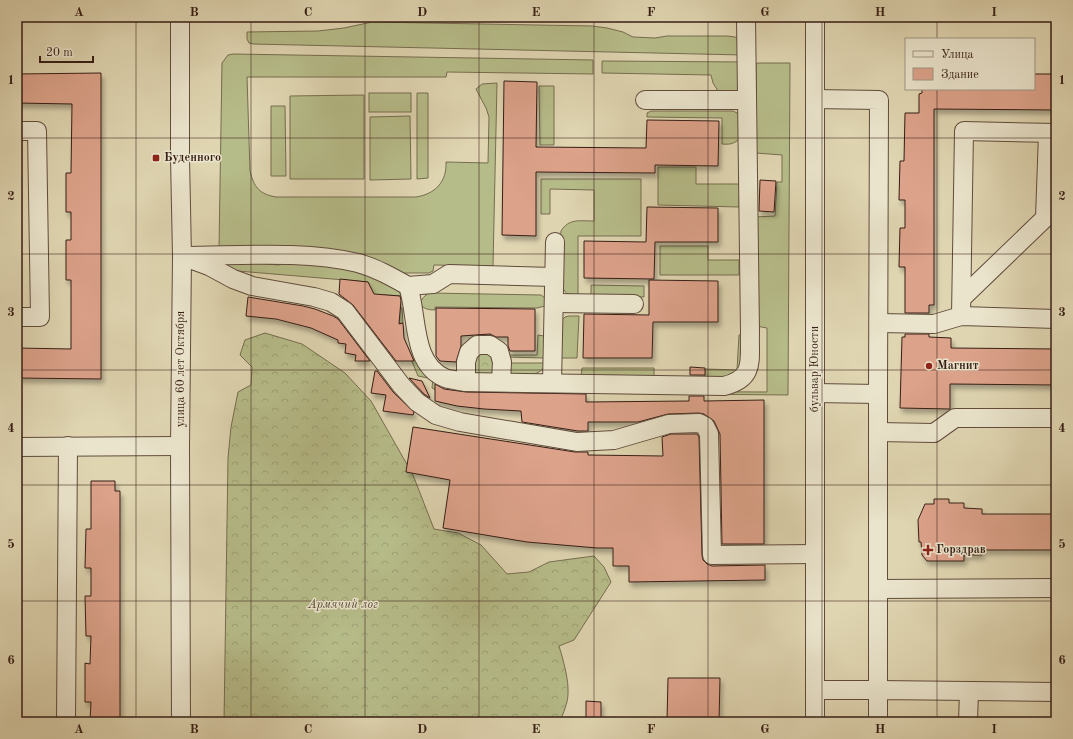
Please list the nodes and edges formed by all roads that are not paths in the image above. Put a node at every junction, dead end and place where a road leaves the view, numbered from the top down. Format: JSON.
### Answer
{"nodes":[{"id":1,"x":180,"y":17,"type":"edge"},
{"id":2,"x":746,"y":17,"type":"edge"},
{"id":3,"x":815,"y":17,"type":"edge"},
{"id":4,"x":815,"y":99,"type":"junction"},
{"id":5,"x":645,"y":100,"type":"dead end"},
{"id":6,"x":747,"y":100,"type":"junction"},
{"id":7,"x":17,"y":131,"type":"edge"},
{"id":8,"x":1052,"y":133,"type":"edge"},
{"id":9,"x":555,"y":242,"type":"dead end"},
{"id":10,"x":182,"y":256,"type":"junction"},
{"id":11,"x":554,"y":277,"type":"junction"},
{"id":12,"x":408,"y":286,"type":"junction"},
{"id":13,"x":962,"y":298,"type":"junction"},
{"id":14,"x":554,"y":303,"type":"junction"},
{"id":15,"x":634,"y":304,"type":"dead end"},
{"id":16,"x":962,"y":316,"type":"junction"},
{"id":17,"x":17,"y":317,"type":"edge"},
{"id":18,"x":1056,"y":319,"type":"edge"},
{"id":19,"x":879,"y":323,"type":"junction"},
{"id":20,"x":466,"y":382,"type":"junction"},
{"id":21,"x":501,"y":382,"type":"junction"},
{"id":22,"x":552,"y":383,"type":"junction"},
{"id":23,"x":815,"y":393,"type":"junction"},
{"id":24,"x":878,"y":394,"type":"junction"},
{"id":25,"x":1056,"y":418,"type":"edge"},
{"id":26,"x":878,"y":432,"type":"junction"},
{"id":27,"x":68,"y":446,"type":"junction"},
{"id":28,"x":180,"y":446,"type":"junction"},
{"id":29,"x":17,"y":447,"type":"edge"},
{"id":30,"x":815,"y":554,"type":"junction"},
{"id":31,"x":1056,"y":588,"type":"edge"},
{"id":32,"x":878,"y":589,"type":"junction"},
{"id":33,"x":815,"y":690,"type":"junction"},
{"id":34,"x":878,"y":690,"type":"junction"},
{"id":35,"x":969,"y":691,"type":"junction"},
{"id":36,"x":1056,"y":692,"type":"edge"},
{"id":37,"x":66,"y":722,"type":"edge"},
{"id":38,"x":181,"y":722,"type":"edge"},
{"id":39,"x":815,"y":722,"type":"edge"},
{"id":40,"x":878,"y":722,"type":"edge"},
{"id":41,"x":968,"y":722,"type":"edge"}],
"edges":[{"from":1,"to":10,"type":"street","name":"улица 60 лет Октября"},
{"from":2,"to":6,"type":"street"},
{"from":3,"to":4,"type":"street","name":"бульвар Юности"},
{"from":4,"to":19,"type":"street"},
{"from":4,"to":23,"type":"street","name":"бульвар Юности"},
{"from":5,"to":6,"type":"street"},
{"from":6,"to":22,"type":"street"},
{"from":7,"to":17,"type":"street"},
{"from":8,"to":13,"type":"street"},
{"from":8,"to":13,"type":"street"},
{"from":9,"to":11,"type":"street"},
{"from":10,"to":12,"type":"street"},
{"from":10,"to":28,"type":"street","name":"улица 60 лет Октября"},
{"from":10,"to":30,"type":"street"},
{"from":11,"to":12,"type":"street"},
{"from":11,"to":14,"type":"street"},
{"from":12,"to":20,"type":"street"},
{"from":13,"to":16,"type":"street"},
{"from":14,"to":15,"type":"street"},
{"from":14,"to":22,"type":"street"},
{"from":16,"to":18,"type":"street"},
{"from":16,"to":19,"type":"street"},
{"from":19,"to":24,"type":"street"},
{"from":20,"to":21,"type":"street"},
{"from":20,"to":21,"type":"street"},
{"from":21,"to":22,"type":"street"},
{"from":23,"to":24,"type":"street"},
{"from":23,"to":30,"type":"street","name":"бульвар Юности"},
{"from":24,"to":26,"type":"street"},
{"from":25,"to":26,"type":"street"},
{"from":26,"to":32,"type":"street"},
{"from":27,"to":28,"type":"street"},
{"from":27,"to":29,"type":"street"},
{"from":27,"to":37,"type":"street"},
{"from":28,"to":38,"type":"street","name":"улица 60 лет Октября"},
{"from":30,"to":33,"type":"street","name":"бульвар Юности"},
{"from":31,"to":32,"type":"street"},
{"from":32,"to":34,"type":"street"},
{"from":33,"to":34,"type":"street"},
{"from":33,"to":39,"type":"street","name":"бульвар Юности"},
{"from":34,"to":35,"type":"street"},
{"from":34,"to":40,"type":"street"},
{"from":35,"to":36,"type":"street"},
{"from":35,"to":41,"type":"street"}]}
